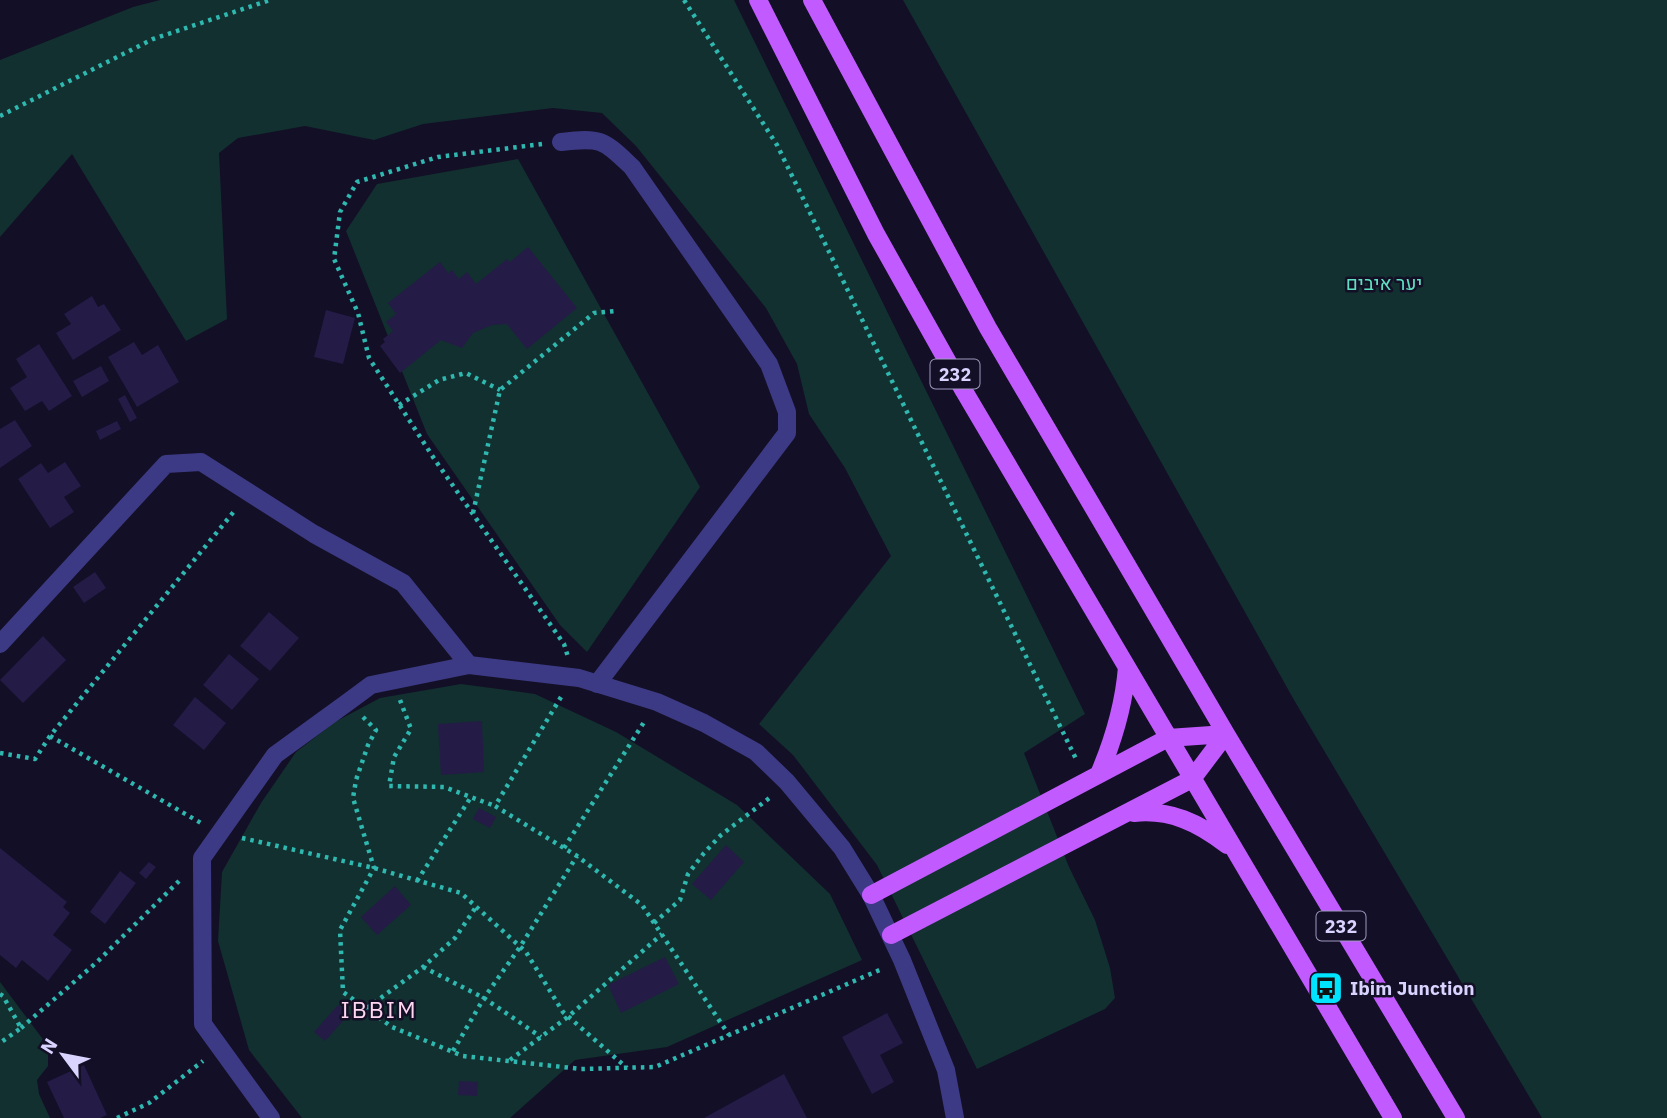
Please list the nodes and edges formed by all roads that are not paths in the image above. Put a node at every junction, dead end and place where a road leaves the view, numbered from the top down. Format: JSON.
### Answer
{"nodes":[{"id":1,"x":758,"y":0,"type":"edge"},
{"id":2,"x":812,"y":0,"type":"edge"},
{"id":3,"x":561,"y":142,"type":"road end"},
{"id":4,"x":0,"y":644,"type":"edge"},
{"id":5,"x":469,"y":665,"type":"junction"},
{"id":6,"x":1127,"y":667,"type":"junction"},
{"id":7,"x":597,"y":684,"type":"junction"},
{"id":8,"x":1226,"y":734,"type":"junction"},
{"id":9,"x":1168,"y":738,"type":"junction"},
{"id":10,"x":1093,"y":777,"type":"junction"},
{"id":11,"x":1192,"y":779,"type":"junction"},
{"id":12,"x":1124,"y":815,"type":"junction"},
{"id":13,"x":1235,"y":852,"type":"junction"},
{"id":14,"x":871,"y":895,"type":"junction"},
{"id":15,"x":891,"y":935,"type":"junction"},
{"id":16,"x":271,"y":1118,"type":"edge"},
{"id":17,"x":955,"y":1118,"type":"edge"},
{"id":18,"x":1393,"y":1118,"type":"edge"},
{"id":19,"x":1456,"y":1118,"type":"edge"}],
"edges":[{"from":1,"to":6,"type":"main road","number":"232"},
{"from":2,"to":8,"type":"main road","number":"232"},
{"from":3,"to":7,"type":"street"},
{"from":4,"to":5,"type":"street"},
{"from":5,"to":7,"type":"street"},
{"from":5,"to":16,"type":"street"},
{"from":6,"to":9,"type":"main road","number":"232"},
{"from":6,"to":10,"type":"main road"},
{"from":7,"to":14,"type":"street"},
{"from":8,"to":9,"type":"main road"},
{"from":8,"to":11,"type":"main road"},
{"from":8,"to":19,"type":"main road","number":"232"},
{"from":9,"to":10,"type":"main road"},
{"from":9,"to":11,"type":"main road","number":"232"},
{"from":10,"to":14,"type":"main road"},
{"from":11,"to":12,"type":"main road"},
{"from":11,"to":13,"type":"main road","number":"232"},
{"from":12,"to":13,"type":"main road"},
{"from":12,"to":15,"type":"main road"},
{"from":13,"to":18,"type":"main road","number":"232"},
{"from":14,"to":15,"type":"street"},
{"from":15,"to":17,"type":"street"}]}
